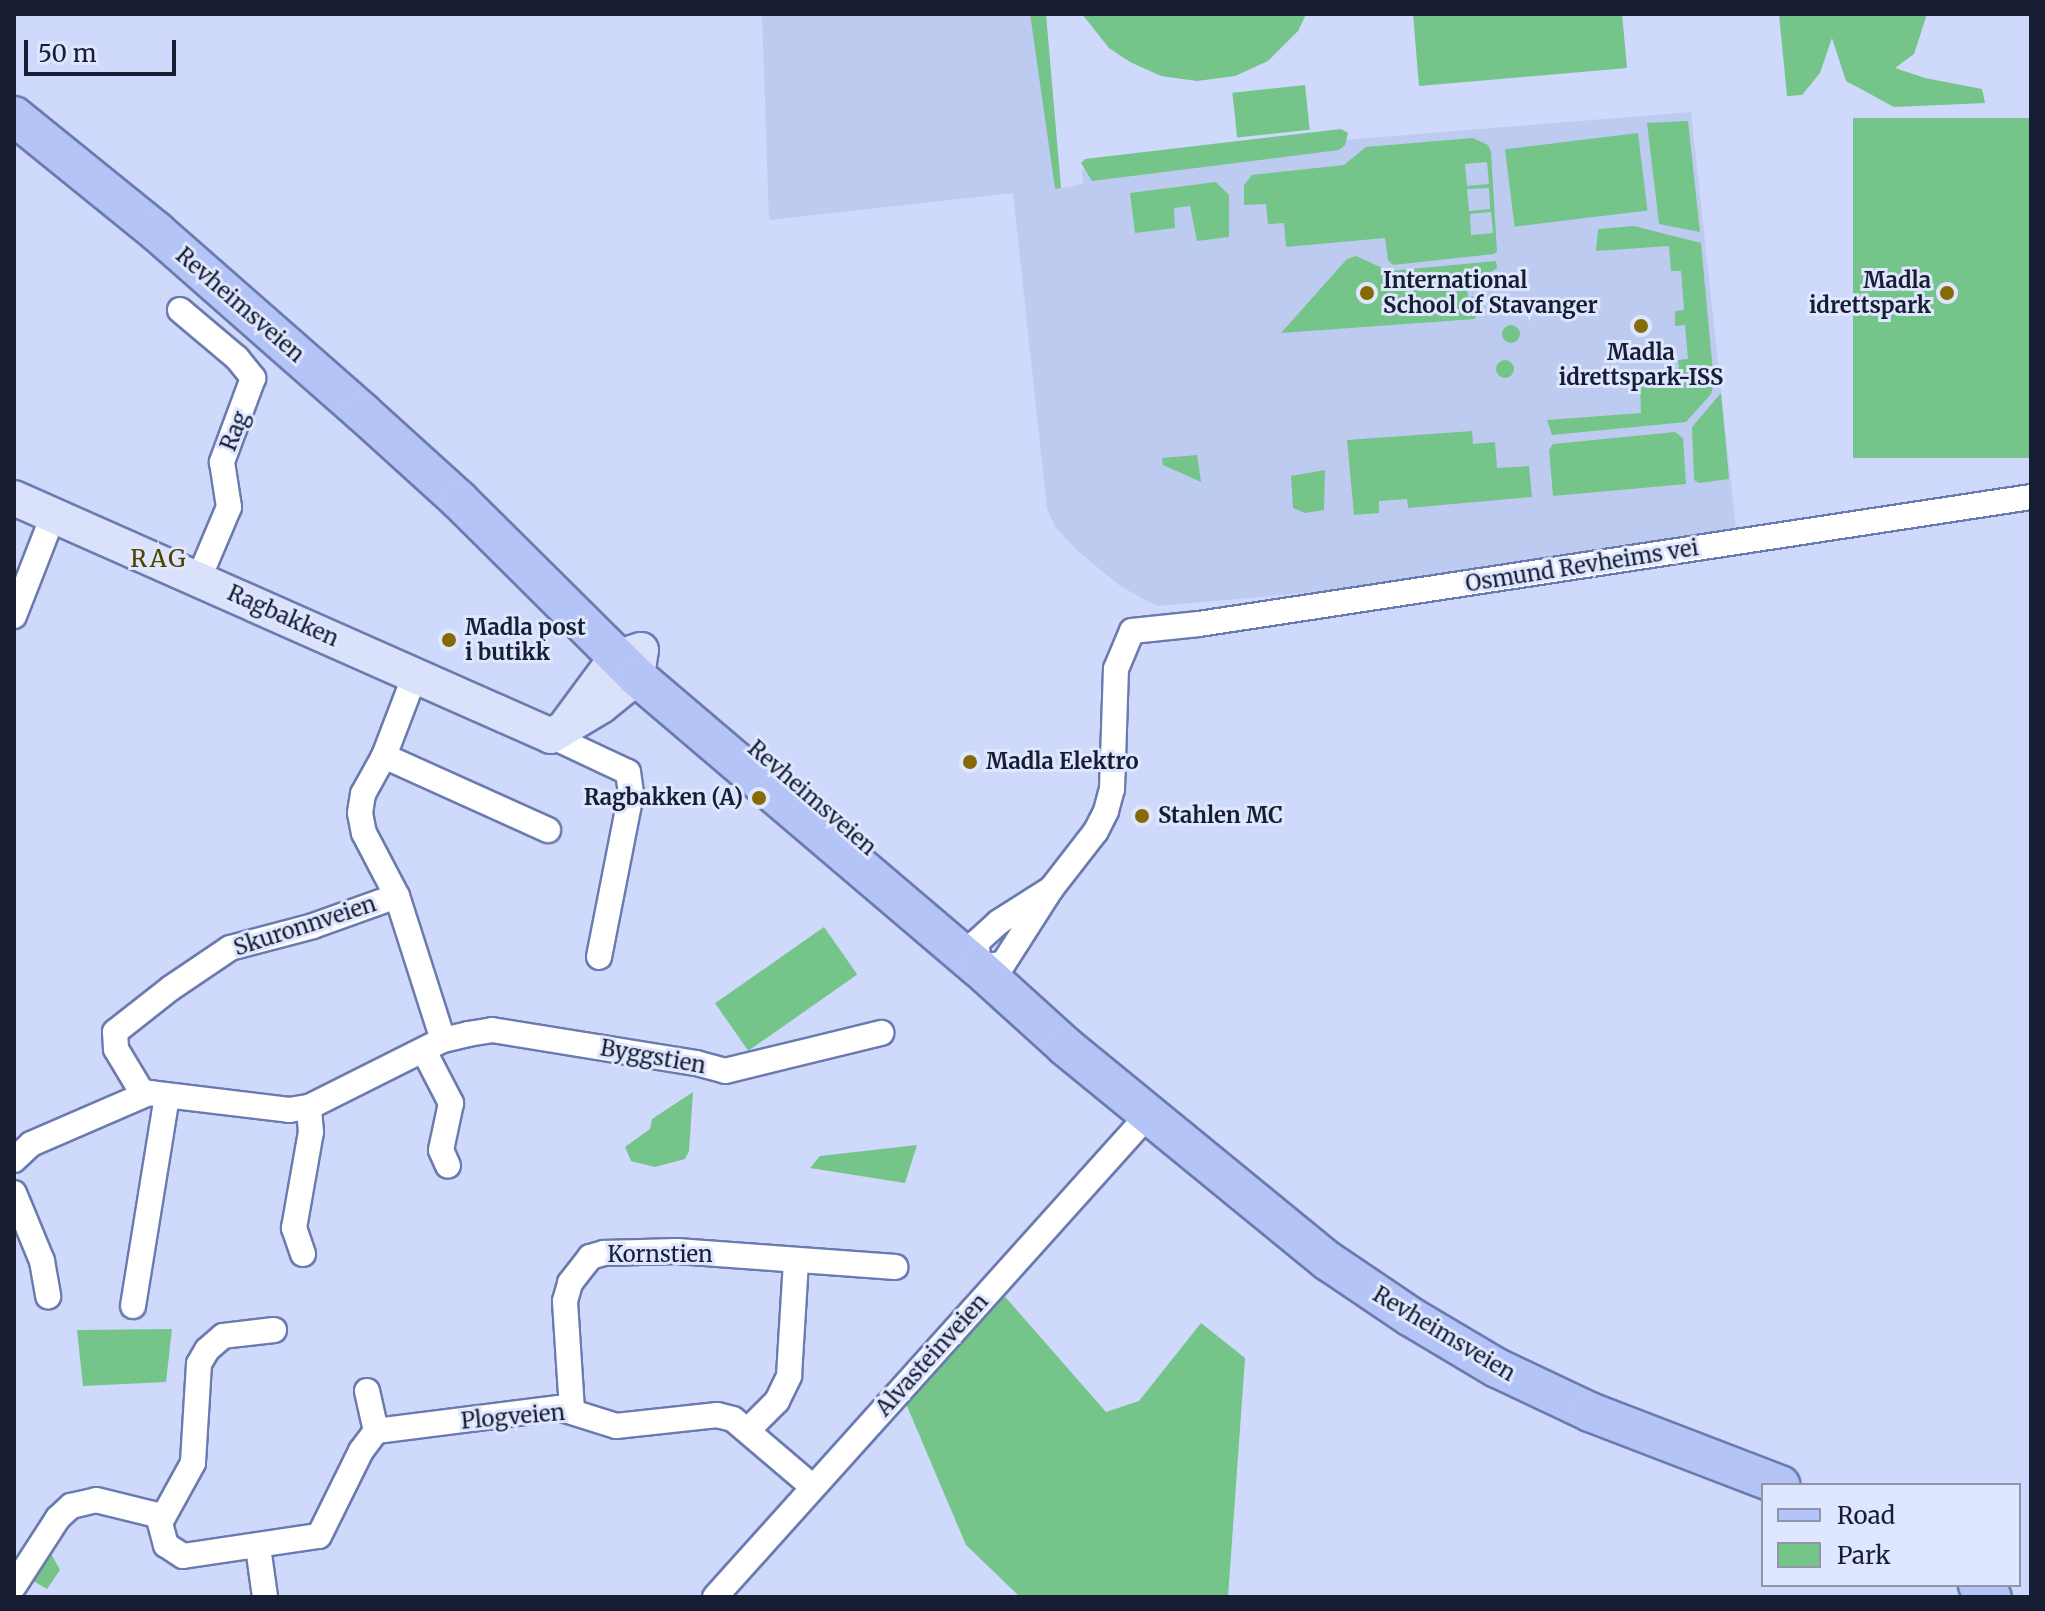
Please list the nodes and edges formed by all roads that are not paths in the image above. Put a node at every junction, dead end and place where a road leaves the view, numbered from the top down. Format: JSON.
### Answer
{"nodes":[{"id":1,"x":14,"y":116,"type":"edge"},
{"id":2,"x":180,"y":310,"type":"dead end"},
{"id":3,"x":2031,"y":497,"type":"edge"},
{"id":4,"x":14,"y":498,"type":"edge"},
{"id":5,"x":53,"y":516,"type":"junction"},
{"id":6,"x":199,"y":578,"type":"junction"},
{"id":7,"x":14,"y":616,"type":"edge"},
{"id":8,"x":631,"y":662,"type":"junction"},
{"id":9,"x":415,"y":675,"type":"junction"},
{"id":10,"x":559,"y":730,"type":"junction"},
{"id":11,"x":384,"y":756,"type":"junction"},
{"id":12,"x":548,"y":830,"type":"dead end"},
{"id":13,"x":1051,"y":889,"type":"junction"},
{"id":14,"x":397,"y":896,"type":"junction"},
{"id":15,"x":599,"y":957,"type":"dead end"},
{"id":16,"x":986,"y":958,"type":"junction"},
{"id":17,"x":881,"y":1033,"type":"dead end"},
{"id":18,"x":434,"y":1046,"type":"junction"},
{"id":19,"x":155,"y":1095,"type":"junction"},
{"id":20,"x":309,"y":1107,"type":"junction"},
{"id":21,"x":1149,"y":1114,"type":"junction"},
{"id":22,"x":14,"y":1160,"type":"edge"},
{"id":23,"x":448,"y":1166,"type":"dead end"},
{"id":24,"x":14,"y":1193,"type":"edge"},
{"id":25,"x":303,"y":1254,"type":"dead end"},
{"id":26,"x":796,"y":1262,"type":"junction"},
{"id":27,"x":895,"y":1267,"type":"dead end"},
{"id":28,"x":48,"y":1296,"type":"dead end"},
{"id":29,"x":133,"y":1306,"type":"dead end"},
{"id":30,"x":274,"y":1330,"type":"dead end"},
{"id":31,"x":367,"y":1391,"type":"dead end"},
{"id":32,"x":572,"y":1410,"type":"junction"},
{"id":33,"x":748,"y":1430,"type":"junction"},
{"id":34,"x":376,"y":1431,"type":"junction"},
{"id":35,"x":1775,"y":1483,"type":"edge"},
{"id":36,"x":813,"y":1487,"type":"junction"},
{"id":37,"x":161,"y":1516,"type":"junction"},
{"id":38,"x":258,"y":1547,"type":"junction"},
{"id":39,"x":14,"y":1586,"type":"edge"},
{"id":40,"x":265,"y":1597,"type":"edge"},
{"id":41,"x":715,"y":1597,"type":"edge"}],
"edges":[{"from":1,"to":8,"type":"main road","name":"Revheimsveien"},
{"from":2,"to":6,"type":"street","name":"Rag"},
{"from":3,"to":13,"type":"street","name":"Osmund Revheims vei"},
{"from":4,"to":5,"type":"street","name":"Ragbakken"},
{"from":5,"to":6,"type":"street","name":"Ragbakken"},
{"from":5,"to":7,"type":"street"},
{"from":6,"to":9,"type":"street","name":"Ragbakken"},
{"from":8,"to":10,"type":"street"},
{"from":8,"to":16,"type":"main road","name":"Revheimsveien"},
{"from":9,"to":10,"type":"street","name":"Ragbakken"},
{"from":9,"to":11,"type":"street","name":"Skuronnveien"},
{"from":10,"to":15,"type":"street","name":"Ragbakken"},
{"from":11,"to":12,"type":"street"},
{"from":11,"to":14,"type":"street","name":"Skuronnveien"},
{"from":13,"to":16,"type":"street"},
{"from":13,"to":16,"type":"street"},
{"from":14,"to":18,"type":"street","name":"Skuronnveien"},
{"from":14,"to":19,"type":"street","name":"Skuronnveien"},
{"from":16,"to":21,"type":"main road","name":"Revheimsveien"},
{"from":17,"to":18,"type":"street","name":"Byggstien"},
{"from":18,"to":20,"type":"street","name":"Byggstien"},
{"from":18,"to":23,"type":"street"},
{"from":19,"to":20,"type":"street","name":"Byggstien"},
{"from":19,"to":22,"type":"street","name":"Byggstien"},
{"from":19,"to":29,"type":"street"},
{"from":20,"to":25,"type":"street"},
{"from":21,"to":35,"type":"main road","name":"Revheimsveien"},
{"from":21,"to":36,"type":"street","name":"Alvasteinveien"},
{"from":24,"to":28,"type":"street"},
{"from":26,"to":27,"type":"street","name":"Kornstien"},
{"from":26,"to":32,"type":"street","name":"Kornstien"},
{"from":26,"to":33,"type":"street"},
{"from":30,"to":37,"type":"street"},
{"from":31,"to":34,"type":"street"},
{"from":32,"to":33,"type":"street","name":"Plogveien"},
{"from":32,"to":34,"type":"street","name":"Plogveien"},
{"from":33,"to":36,"type":"street","name":"Plogveien"},
{"from":34,"to":38,"type":"street"},
{"from":36,"to":41,"type":"street","name":"Alvasteinveien"},
{"from":37,"to":38,"type":"street"},
{"from":37,"to":39,"type":"street"},
{"from":38,"to":40,"type":"street"}]}
